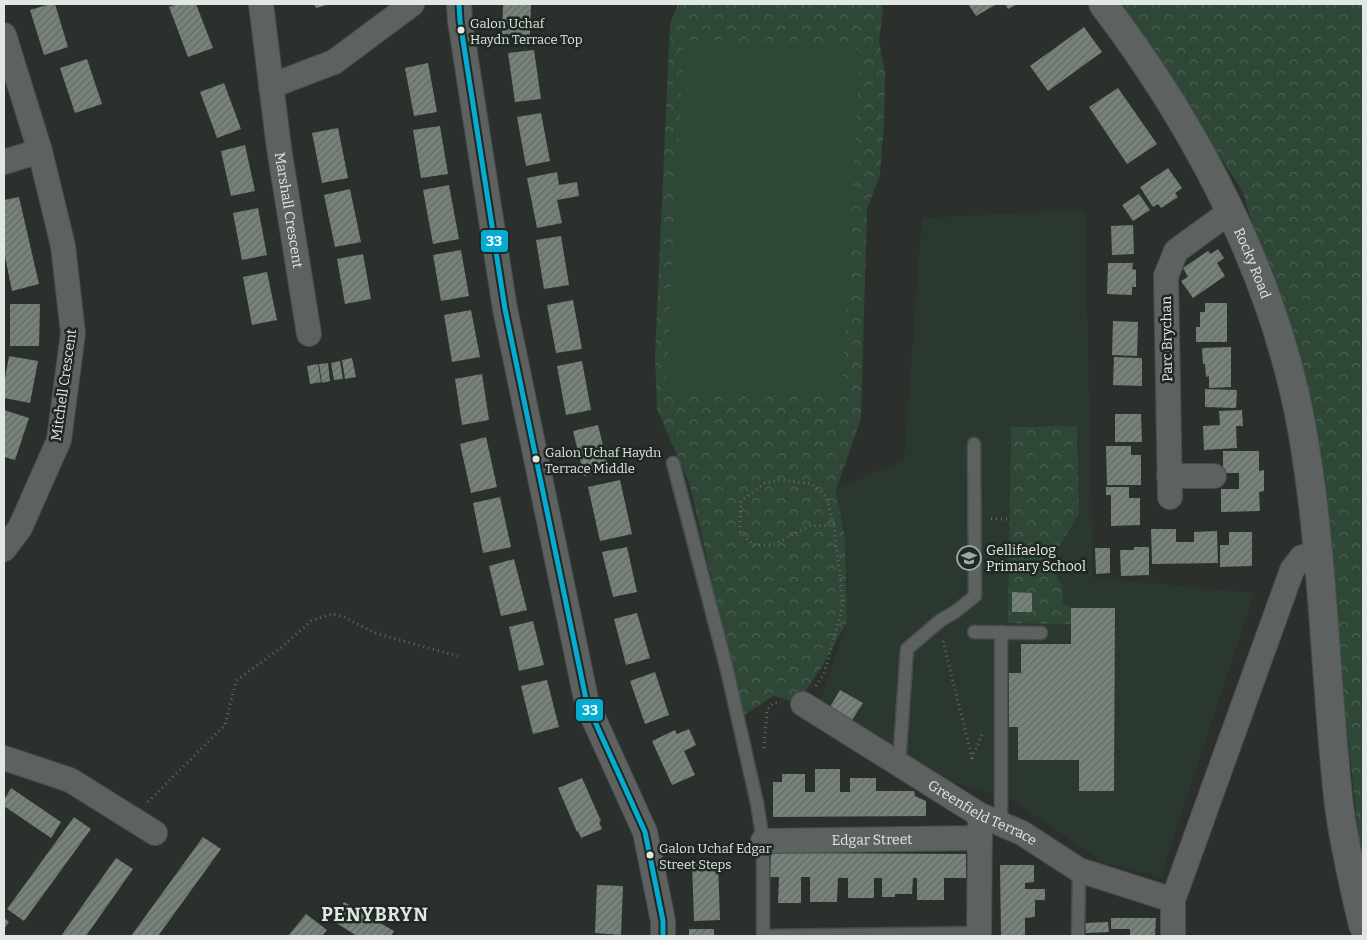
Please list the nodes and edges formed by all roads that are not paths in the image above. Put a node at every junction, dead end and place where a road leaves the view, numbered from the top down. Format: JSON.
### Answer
{"nodes":[{"id":1,"x":261,"y":4,"type":"edge"},
{"id":2,"x":412,"y":4,"type":"edge"},
{"id":3,"x":459,"y":4,"type":"edge"},
{"id":4,"x":1103,"y":4,"type":"edge"},
{"id":5,"x":4,"y":35,"type":"edge"},
{"id":6,"x":271,"y":86,"type":"junction"},
{"id":7,"x":40,"y":151,"type":"junction"},
{"id":8,"x":4,"y":162,"type":"edge"},
{"id":9,"x":1231,"y":211,"type":"junction"},
{"id":10,"x":309,"y":334,"type":"dead end"},
{"id":11,"x":974,"y":444,"type":"dead end"},
{"id":12,"x":673,"y":463,"type":"dead end"},
{"id":13,"x":1214,"y":476,"type":"dead end"},
{"id":14,"x":4,"y":549,"type":"edge"},
{"id":15,"x":1318,"y":554,"type":"junction"},
{"id":16,"x":974,"y":632,"type":"dead end"},
{"id":17,"x":1001,"y":632,"type":"junction"},
{"id":18,"x":1041,"y":633,"type":"dead end"},
{"id":19,"x":803,"y":704,"type":"road end"},
{"id":20,"x":4,"y":758,"type":"edge"},
{"id":21,"x":899,"y":764,"type":"junction"},
{"id":22,"x":990,"y":820,"type":"junction"},
{"id":23,"x":156,"y":833,"type":"dead end"},
{"id":24,"x":980,"y":838,"type":"junction"},
{"id":25,"x":763,"y":845,"type":"junction"},
{"id":26,"x":1079,"y":870,"type":"junction"},
{"id":27,"x":1173,"y":900,"type":"junction"},
{"id":28,"x":1363,"y":926,"type":"edge"},
{"id":29,"x":979,"y":935,"type":"edge"},
{"id":30,"x":663,"y":936,"type":"edge"},
{"id":31,"x":765,"y":936,"type":"edge"},
{"id":32,"x":1078,"y":936,"type":"edge"},
{"id":33,"x":1173,"y":936,"type":"edge"}],
"edges":[{"from":1,"to":6,"type":"street","name":"Marshall Crescent"},
{"from":2,"to":6,"type":"street"},
{"from":3,"to":30,"type":"street"},
{"from":4,"to":9,"type":"street","name":"Rocky Road"},
{"from":5,"to":7,"type":"street","name":"Mitchell Crescent"},
{"from":6,"to":10,"type":"street","name":"Marshall Crescent"},
{"from":7,"to":8,"type":"street"},
{"from":7,"to":14,"type":"street","name":"Mitchell Crescent"},
{"from":9,"to":13,"type":"street","name":"Parc Brychan"},
{"from":9,"to":15,"type":"street","name":"Rocky Road"},
{"from":11,"to":21,"type":"lane"},
{"from":12,"to":25,"type":"lane"},
{"from":15,"to":27,"type":"street"},
{"from":15,"to":28,"type":"street","name":"Rocky Road"},
{"from":16,"to":17,"type":"lane"},
{"from":17,"to":18,"type":"lane"},
{"from":17,"to":22,"type":"lane"},
{"from":19,"to":21,"type":"street","name":"Greenfield Terrace"},
{"from":20,"to":23,"type":"street"},
{"from":21,"to":22,"type":"street","name":"Greenfield Terrace"},
{"from":22,"to":24,"type":"street"},
{"from":22,"to":26,"type":"street","name":"Greenfield Terrace"},
{"from":24,"to":25,"type":"street","name":"Edgar Street"},
{"from":24,"to":29,"type":"street"},
{"from":25,"to":31,"type":"lane"},
{"from":26,"to":27,"type":"street","name":"Greenfield Terrace"},
{"from":26,"to":32,"type":"lane"},
{"from":27,"to":33,"type":"street"},
{"from":29,"to":31,"type":"lane"}]}
